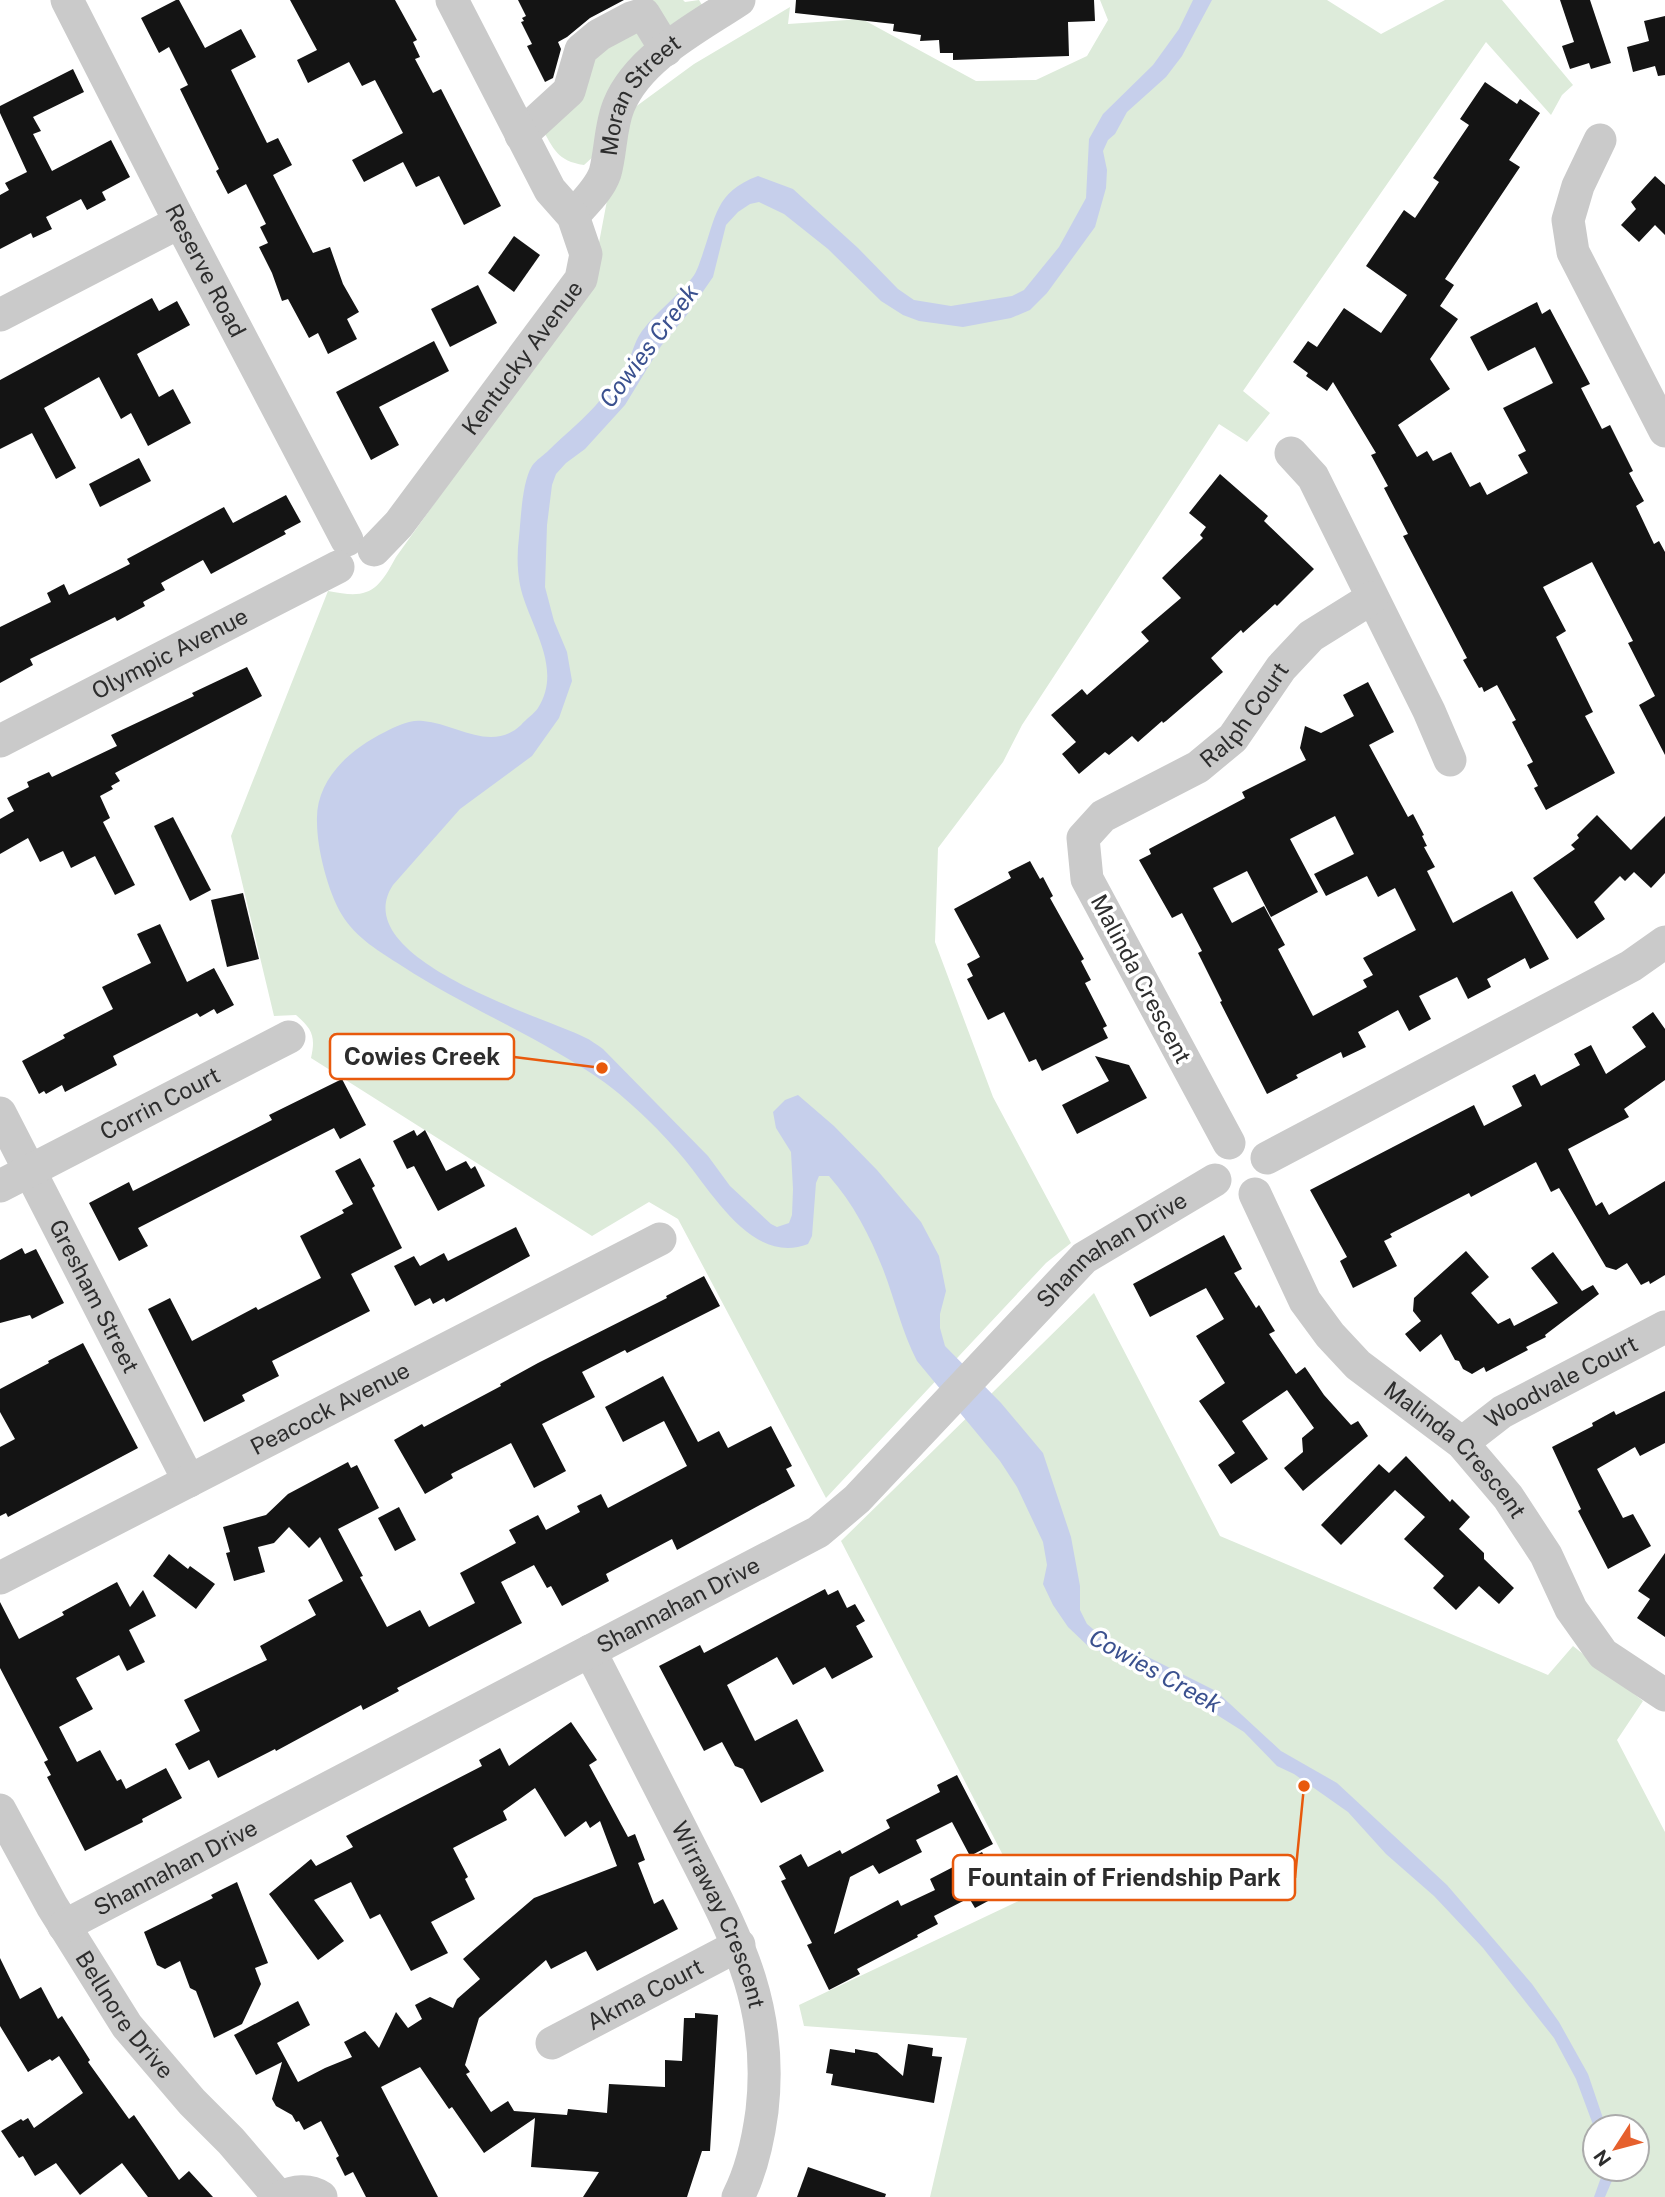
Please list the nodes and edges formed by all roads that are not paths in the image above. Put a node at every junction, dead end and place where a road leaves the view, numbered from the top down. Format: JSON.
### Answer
{"nodes":[{"id":1,"x":67,"y":0,"type":"edge"},
{"id":2,"x":452,"y":0,"type":"edge"},
{"id":3,"x":738,"y":0,"type":"edge"},
{"id":4,"x":666,"y":50,"type":"junction"},
{"id":5,"x":521,"y":135,"type":"junction"},
{"id":6,"x":1600,"y":140,"type":"dead end"},
{"id":7,"x":573,"y":216,"type":"junction"},
{"id":8,"x":180,"y":222,"type":"junction"},
{"id":9,"x":0,"y":315,"type":"edge"},
{"id":10,"x":1665,"y":431,"type":"edge"},
{"id":11,"x":1291,"y":453,"type":"dead end"},
{"id":12,"x":353,"y":553,"type":"junction"},
{"id":13,"x":1372,"y":598,"type":"junction"},
{"id":14,"x":0,"y":741,"type":"edge"},
{"id":15,"x":1450,"y":760,"type":"dead end"},
{"id":16,"x":1103,"y":816,"type":"joint"},
{"id":17,"x":1665,"y":942,"type":"edge"},
{"id":18,"x":289,"y":1037,"type":"dead end"},
{"id":19,"x":0,"y":1113,"type":"edge"},
{"id":20,"x":1229,"y":1143,"type":"junction"},
{"id":21,"x":1267,"y":1158,"type":"junction"},
{"id":22,"x":30,"y":1171,"type":"junction"},
{"id":23,"x":1215,"y":1181,"type":"junction"},
{"id":24,"x":0,"y":1186,"type":"edge"},
{"id":25,"x":1255,"y":1194,"type":"junction"},
{"id":26,"x":660,"y":1239,"type":"dead end"},
{"id":27,"x":1665,"y":1327,"type":"edge"},
{"id":28,"x":1462,"y":1443,"type":"junction"},
{"id":29,"x":189,"y":1481,"type":"junction"},
{"id":30,"x":0,"y":1578,"type":"edge"},
{"id":31,"x":590,"y":1651,"type":"junction"},
{"id":32,"x":1665,"y":1695,"type":"edge"},
{"id":33,"x":0,"y":1810,"type":"edge"},
{"id":34,"x":64,"y":1926,"type":"junction"},
{"id":35,"x":739,"y":1945,"type":"junction"},
{"id":36,"x":552,"y":2043,"type":"dead end"},
{"id":37,"x":280,"y":2197,"type":"edge"},
{"id":38,"x":321,"y":2197,"type":"edge"},
{"id":39,"x":738,"y":2197,"type":"edge"}],
"edges":[{"from":1,"to":8,"type":"street","name":"Reserve Road"},
{"from":2,"to":5,"type":"street","name":"Kentucky Avenue"},
{"from":3,"to":4,"type":"street","name":"Moran Street"},
{"from":4,"to":5,"type":"street"},
{"from":4,"to":7,"type":"street","name":"Moran Street"},
{"from":5,"to":7,"type":"street","name":"Kentucky Avenue"},
{"from":6,"to":10,"type":"street"},
{"from":7,"to":12,"type":"street","name":"Kentucky Avenue"},
{"from":8,"to":9,"type":"street"},
{"from":8,"to":12,"type":"street","name":"Reserve Road"},
{"from":11,"to":13,"type":"street"},
{"from":12,"to":14,"type":"street","name":"Olympic Avenue"},
{"from":13,"to":15,"type":"street"},
{"from":13,"to":16,"type":"street","name":"Ralph Court"},
{"from":16,"to":20,"type":"street","name":"Malinda Crescent"},
{"from":17,"to":21,"type":"street"},
{"from":18,"to":22,"type":"street","name":"Corrin Court"},
{"from":19,"to":22,"type":"street","name":"Gresham Street"},
{"from":20,"to":21,"type":"street"},
{"from":20,"to":23,"type":"street"},
{"from":21,"to":25,"type":"street"},
{"from":22,"to":24,"type":"street","name":"Corrin Court"},
{"from":22,"to":29,"type":"street","name":"Gresham Street"},
{"from":23,"to":25,"type":"street"},
{"from":23,"to":31,"type":"street","name":"Shannahan Drive"},
{"from":25,"to":28,"type":"street","name":"Malinda Crescent"},
{"from":26,"to":29,"type":"street","name":"Peacock Avenue"},
{"from":27,"to":28,"type":"street","name":"Woodvale Court"},
{"from":28,"to":32,"type":"street","name":"Malinda Crescent"},
{"from":29,"to":30,"type":"street","name":"Peacock Avenue"},
{"from":31,"to":34,"type":"street","name":"Shannahan Drive"},
{"from":31,"to":35,"type":"street","name":"Wirraway Crescent"},
{"from":33,"to":34,"type":"street","name":"Bellnore Drive"},
{"from":34,"to":37,"type":"street","name":"Bellnore Drive"},
{"from":35,"to":36,"type":"street","name":"Akma Court"},
{"from":35,"to":39,"type":"street","name":"Wirraway Crescent"},
{"from":37,"to":38,"type":"street"}]}
